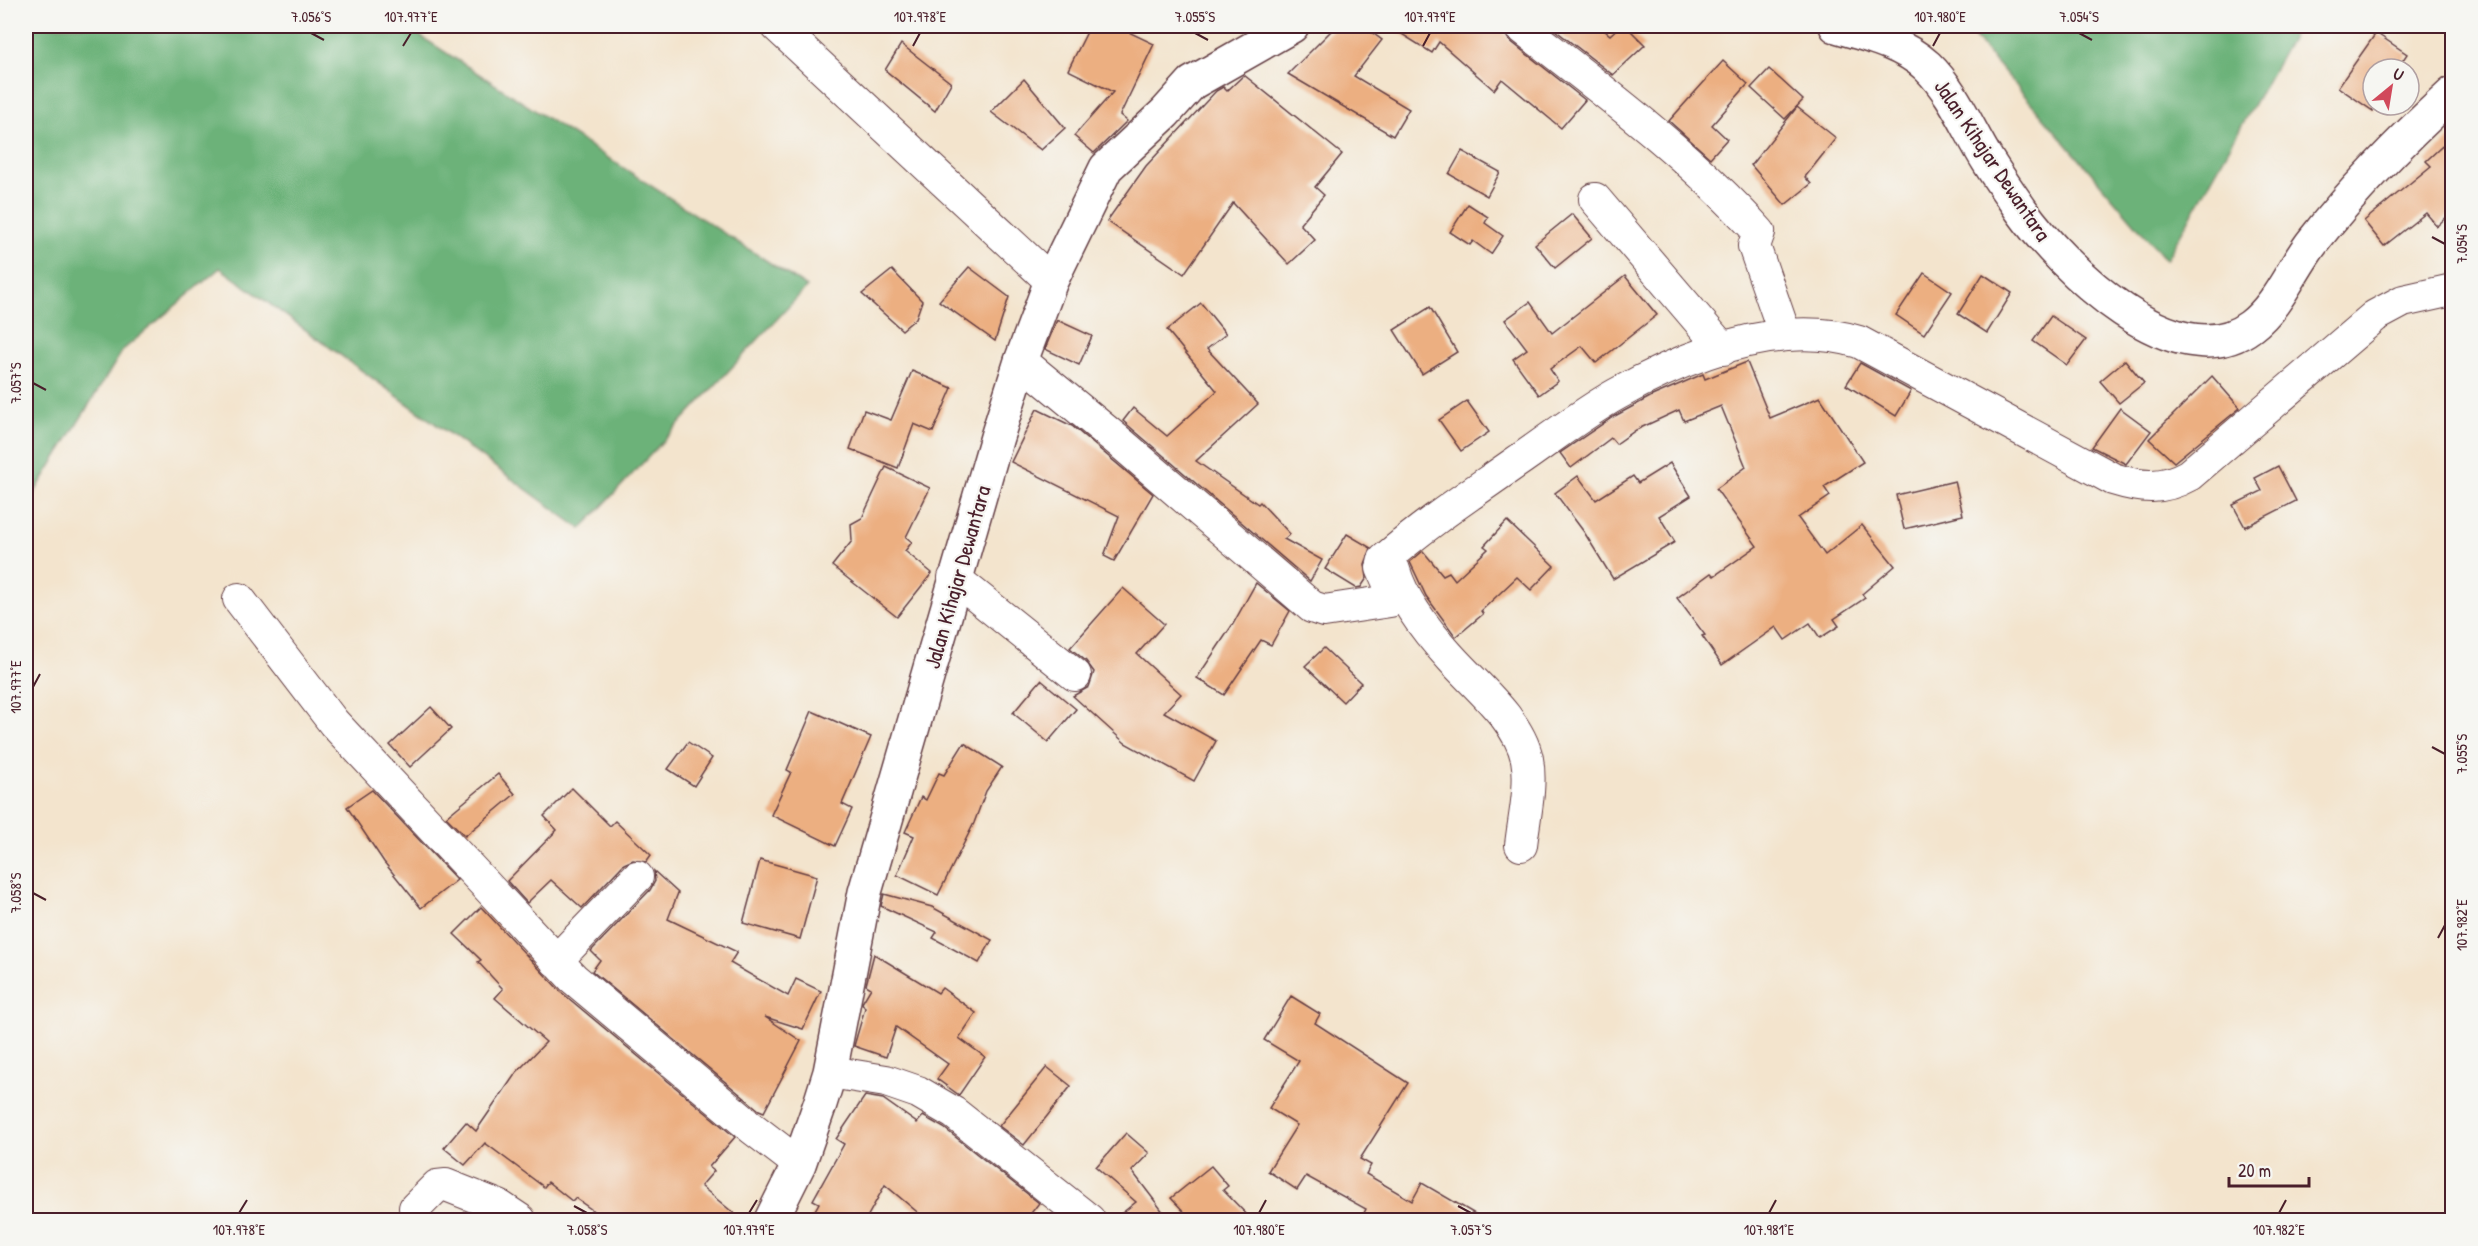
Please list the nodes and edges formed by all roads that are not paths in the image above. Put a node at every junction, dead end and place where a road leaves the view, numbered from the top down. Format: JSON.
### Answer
{"nodes":[{"id":1,"x":777,"y":26,"type":"edge"},
{"id":2,"x":1292,"y":26,"type":"edge"},
{"id":3,"x":1520,"y":26,"type":"edge"},
{"id":4,"x":1836,"y":26,"type":"edge"},
{"id":5,"x":2452,"y":94,"type":"edge"},
{"id":6,"x":1595,"y":198,"type":"dead end"},
{"id":7,"x":1051,"y":280,"type":"junction"},
{"id":8,"x":2452,"y":290,"type":"edge"},
{"id":9,"x":1785,"y":335,"type":"junction"},
{"id":10,"x":1723,"y":349,"type":"junction"},
{"id":11,"x":1020,"y":361,"type":"junction"},
{"id":12,"x":1397,"y":549,"type":"junction"},
{"id":13,"x":954,"y":578,"type":"junction"},
{"id":14,"x":238,"y":599,"type":"dead end"},
{"id":15,"x":1075,"y":675,"type":"dead end"},
{"id":16,"x":1521,"y":845,"type":"dead end"},
{"id":17,"x":637,"y":877,"type":"dead end"},
{"id":18,"x":556,"y":961,"type":"junction"},
{"id":19,"x":830,"y":1072,"type":"junction"},
{"id":20,"x":800,"y":1164,"type":"junction"},
{"id":21,"x":415,"y":1208,"type":"dead end"},
{"id":22,"x":520,"y":1221,"type":"edge"},
{"id":23,"x":771,"y":1221,"type":"edge"},
{"id":24,"x":1089,"y":1221,"type":"edge"}],
"edges":[{"from":1,"to":7,"type":"street"},
{"from":2,"to":7,"type":"main road","name":"Jalan Kihajar Dewantara"},
{"from":3,"to":9,"type":"street"},
{"from":4,"to":5,"type":"main road","name":"Jalan Kihajar Dewantara"},
{"from":6,"to":10,"type":"street"},
{"from":7,"to":11,"type":"main road","name":"Jalan Kihajar Dewantara"},
{"from":8,"to":9,"type":"street"},
{"from":9,"to":10,"type":"street"},
{"from":10,"to":12,"type":"street"},
{"from":11,"to":12,"type":"street"},
{"from":11,"to":13,"type":"main road","name":"Jalan Kihajar Dewantara"},
{"from":12,"to":16,"type":"street"},
{"from":13,"to":15,"type":"street"},
{"from":13,"to":19,"type":"main road","name":"Jalan Kihajar Dewantara"},
{"from":14,"to":18,"type":"street"},
{"from":17,"to":18,"type":"street"},
{"from":18,"to":20,"type":"street"},
{"from":19,"to":20,"type":"main road","name":"Jalan Kihajar Dewantara"},
{"from":19,"to":24,"type":"street"},
{"from":20,"to":23,"type":"main road","name":"Jalan Kihajar Dewantara"},
{"from":21,"to":22,"type":"street"}]}
